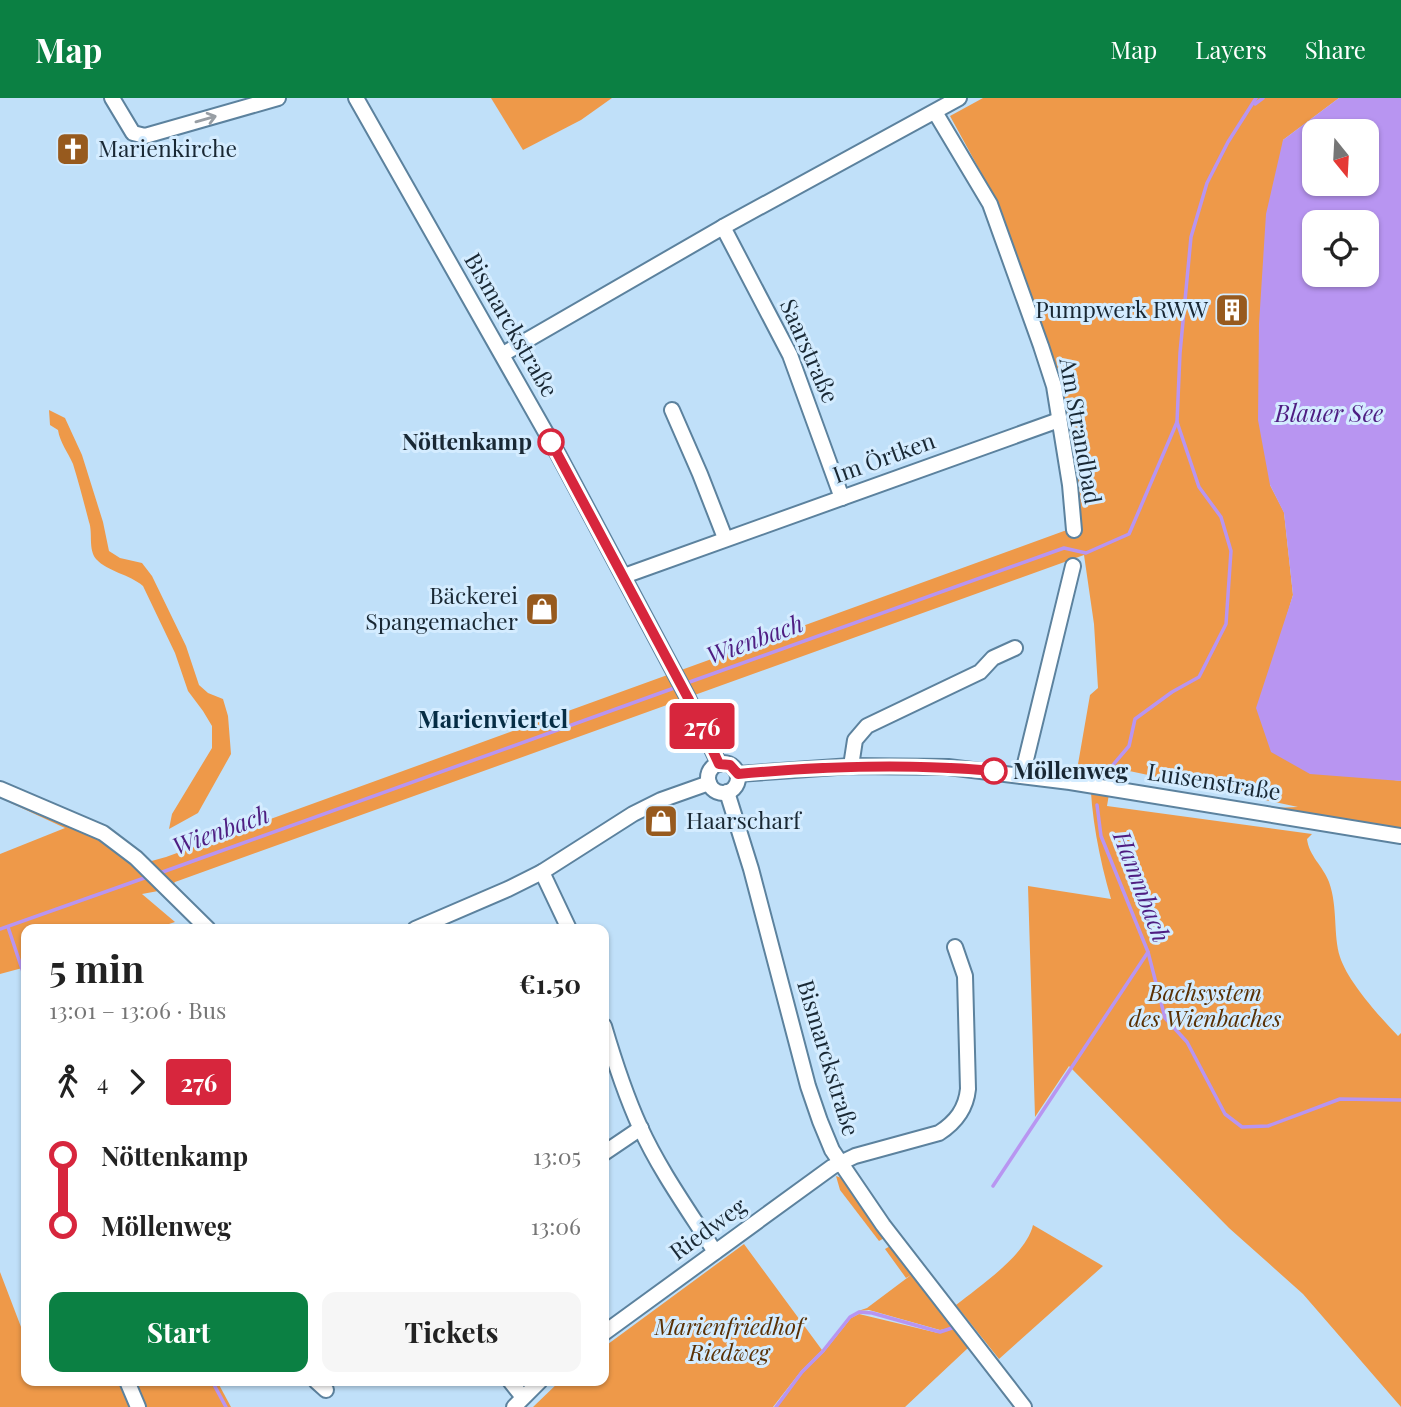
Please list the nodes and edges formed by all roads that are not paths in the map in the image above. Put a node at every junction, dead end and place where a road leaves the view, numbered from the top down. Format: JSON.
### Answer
{"nodes":[{"id":1,"x":112,"y":98,"type":"edge"},
{"id":2,"x":278,"y":98,"type":"edge"},
{"id":3,"x":356,"y":98,"type":"edge"},
{"id":4,"x":959,"y":98,"type":"edge"},
{"id":5,"x":935,"y":112,"type":"junction"},
{"id":6,"x":723,"y":227,"type":"junction"},
{"id":7,"x":503,"y":354,"type":"junction"},
{"id":8,"x":672,"y":410,"type":"dead end"},
{"id":9,"x":1059,"y":421,"type":"junction"},
{"id":10,"x":842,"y":498,"type":"junction"},
{"id":11,"x":1074,"y":530,"type":"dead end"},
{"id":12,"x":725,"y":538,"type":"junction"},
{"id":13,"x":1073,"y":566,"type":"dead end"},
{"id":14,"x":624,"y":576,"type":"junction"},
{"id":15,"x":1015,"y":648,"type":"dead end"},
{"id":16,"x":719,"y":764,"type":"junction"},
{"id":17,"x":852,"y":766,"type":"junction"},
{"id":18,"x":738,"y":774,"type":"junction"},
{"id":19,"x":1022,"y":776,"type":"junction"},
{"id":20,"x":709,"y":783,"type":"junction"},
{"id":21,"x":0,"y":789,"type":"edge"},
{"id":22,"x":727,"y":792,"type":"junction"},
{"id":23,"x":1401,"y":836,"type":"edge"},
{"id":24,"x":542,"y":872,"type":"junction"},
{"id":25,"x":203,"y":924,"type":"edge"},
{"id":26,"x":427,"y":924,"type":"edge"},
{"id":27,"x":567,"y":924,"type":"edge"},
{"id":28,"x":955,"y":947,"type":"dead end"},
{"id":29,"x":609,"y":1043,"type":"edge"},
{"id":30,"x":641,"y":1128,"type":"junction"},
{"id":31,"x":609,"y":1150,"type":"edge"},
{"id":32,"x":840,"y":1163,"type":"junction"},
{"id":33,"x":715,"y":1252,"type":"junction"},
{"id":34,"x":609,"y":1329,"type":"edge"},
{"id":35,"x":129,"y":1386,"type":"edge"},
{"id":36,"x":535,"y":1386,"type":"edge"},
{"id":37,"x":518,"y":1402,"type":"edge"},
{"id":38,"x":138,"y":1407,"type":"edge"},
{"id":39,"x":1024,"y":1407,"type":"edge"}],
"edges":[{"from":1,"to":2,"type":"street","one_way":true},
{"from":3,"to":7,"type":"street","name":"Bismarckstraße"},
{"from":4,"to":5,"type":"street"},
{"from":5,"to":6,"type":"street"},
{"from":5,"to":9,"type":"street","name":"Am Strandbad"},
{"from":6,"to":7,"type":"street"},
{"from":6,"to":10,"type":"street","name":"Saarstraße"},
{"from":7,"to":14,"type":"street","name":"Bismarckstraße"},
{"from":8,"to":12,"type":"street"},
{"from":9,"to":10,"type":"street","name":"Im Örtken"},
{"from":9,"to":11,"type":"street","name":"Am Strandbad"},
{"from":10,"to":12,"type":"street","name":"Im Örtken"},
{"from":12,"to":14,"type":"street","name":"Im Örtken"},
{"from":13,"to":19,"type":"street"},
{"from":14,"to":16,"type":"street","name":"Bismarckstraße"},
{"from":15,"to":17,"type":"street"},
{"from":16,"to":18,"type":"street"},
{"from":16,"to":20,"type":"street"},
{"from":17,"to":18,"type":"street","name":"Luisenstraße"},
{"from":17,"to":19,"type":"street","name":"Luisenstraße"},
{"from":18,"to":22,"type":"street"},
{"from":19,"to":23,"type":"street","name":"Luisenstraße"},
{"from":20,"to":22,"type":"street"},
{"from":20,"to":24,"type":"street"},
{"from":21,"to":25,"type":"street"},
{"from":22,"to":32,"type":"street","name":"Bismarckstraße"},
{"from":24,"to":26,"type":"street"},
{"from":24,"to":27,"type":"street"},
{"from":28,"to":32,"type":"street","name":"Riedweg"},
{"from":29,"to":30,"type":"street"},
{"from":30,"to":31,"type":"street"},
{"from":30,"to":33,"type":"street"},
{"from":32,"to":33,"type":"street","name":"Riedweg"},
{"from":32,"to":39,"type":"street","name":"Bismarckstraße"},
{"from":33,"to":34,"type":"street","name":"Riedweg"},
{"from":35,"to":38,"type":"street"},
{"from":36,"to":37,"type":"street"}]}
